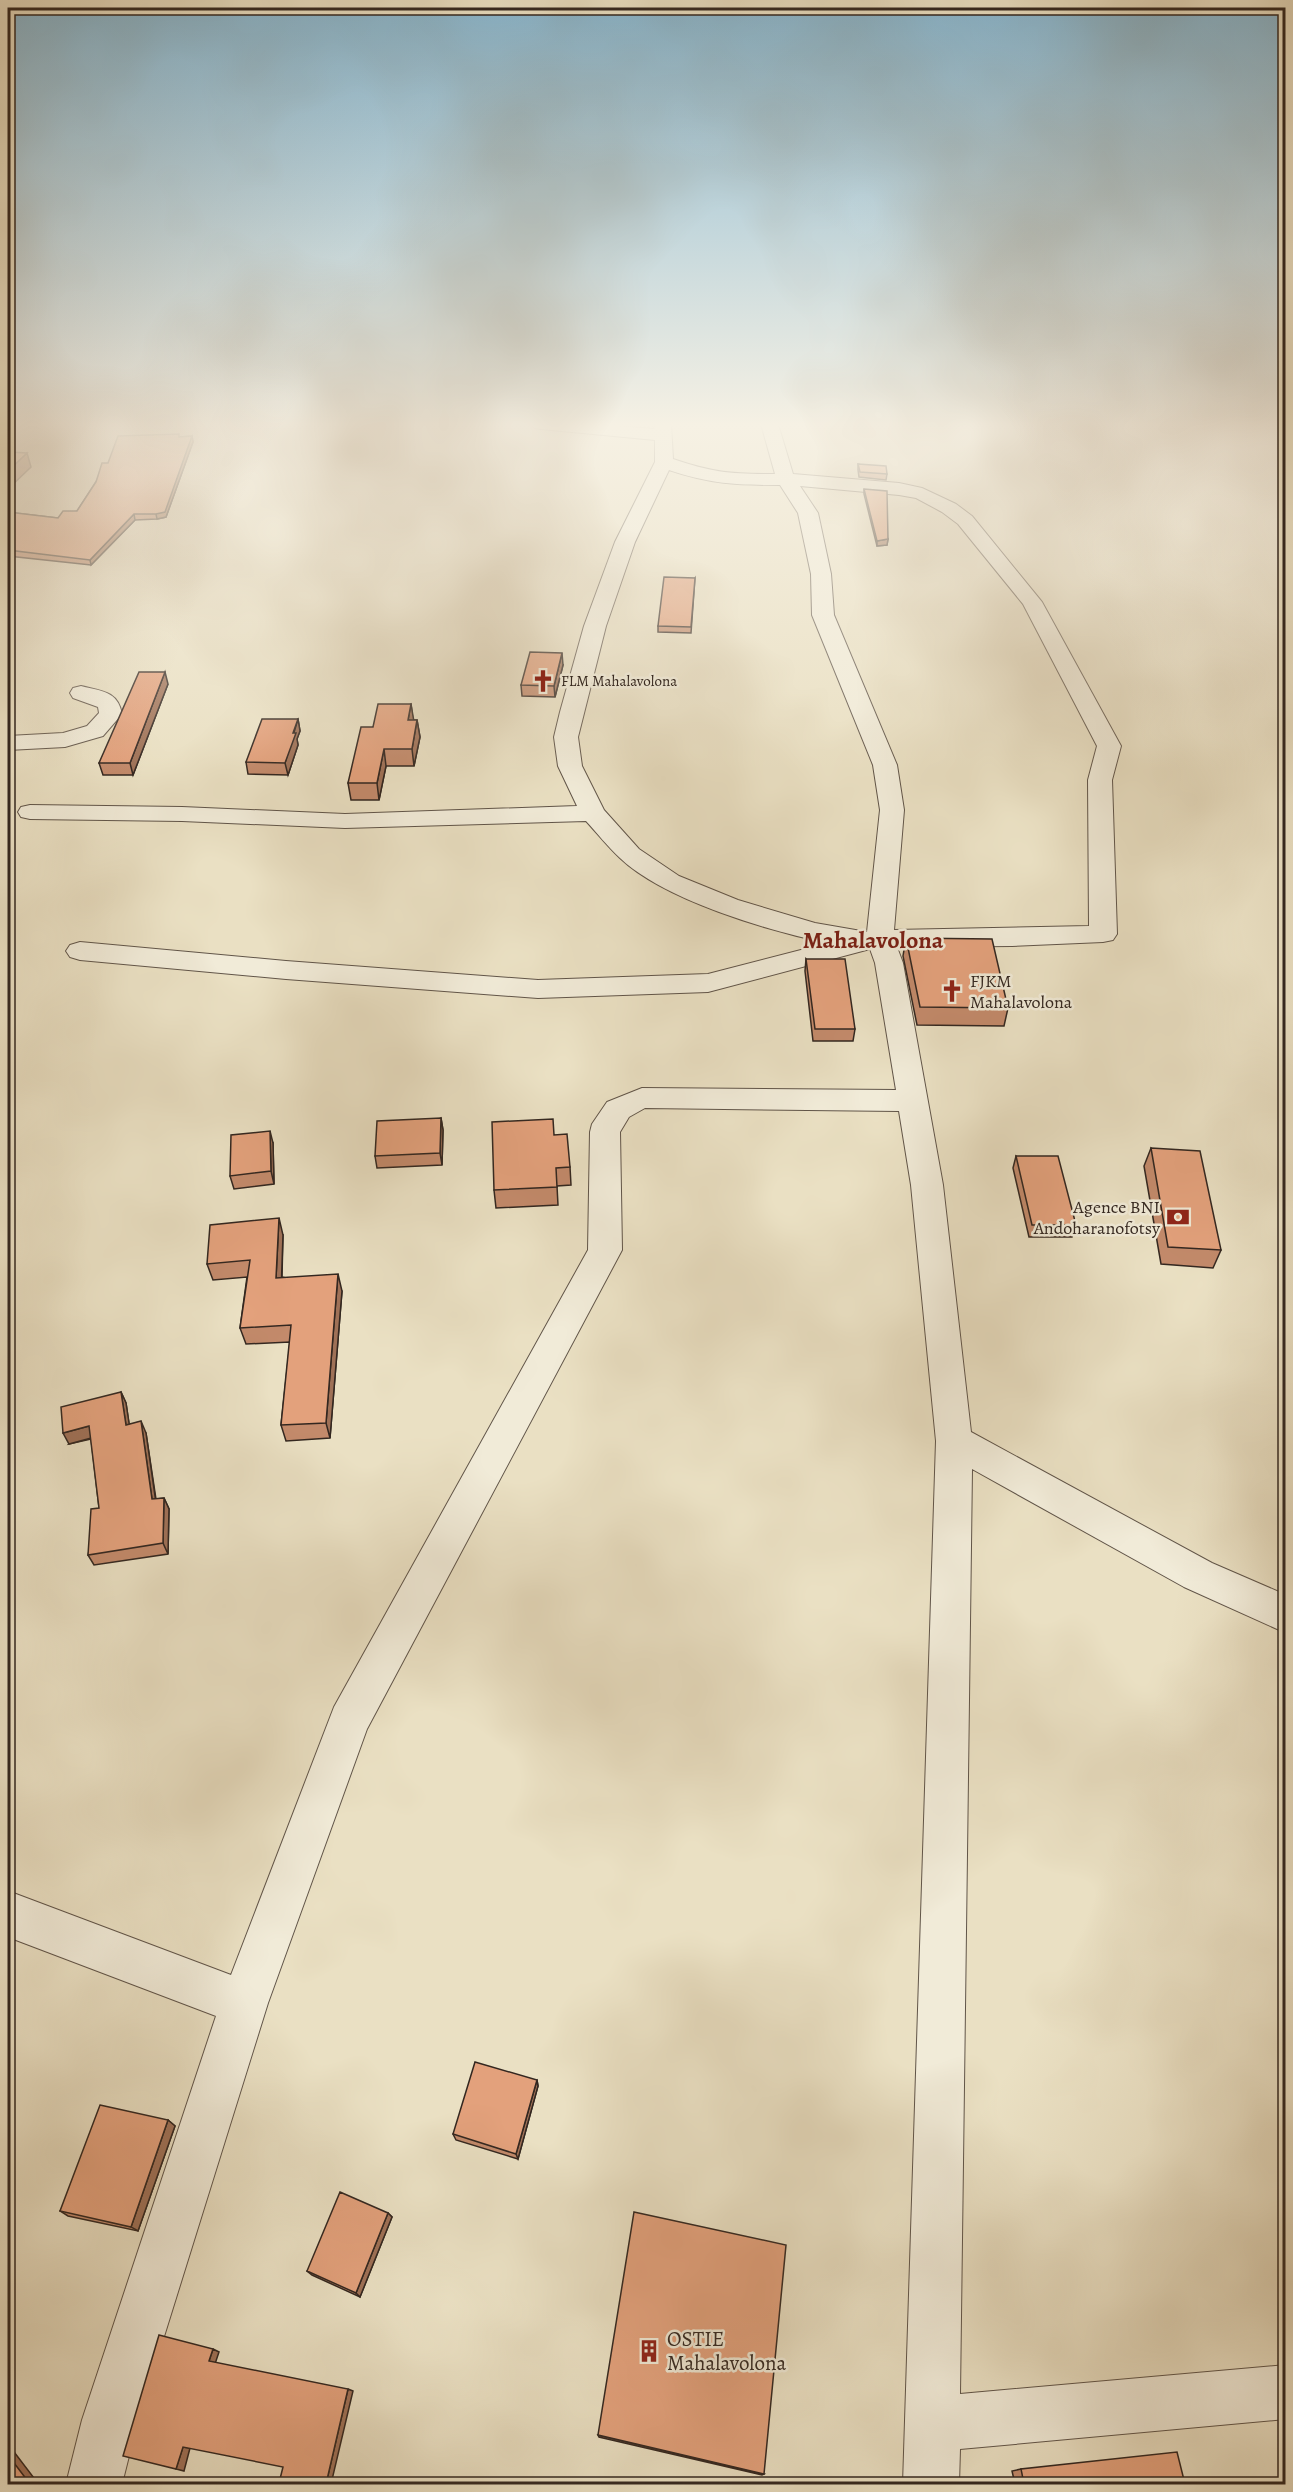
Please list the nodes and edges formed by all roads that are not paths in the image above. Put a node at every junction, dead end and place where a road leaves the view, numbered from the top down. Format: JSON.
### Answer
{"nodes":[{"id":1,"x":626,"y":540,"type":"edge"},
{"id":2,"x":813,"y":540,"type":"edge"},
{"id":3,"x":982,"y":540,"type":"edge"},
{"id":4,"x":81,"y":693,"type":"dead end"},
{"id":5,"x":8,"y":743,"type":"edge"},
{"id":6,"x":30,"y":812,"type":"dead end"},
{"id":7,"x":593,"y":813,"type":"junction"},
{"id":8,"x":871,"y":940,"type":"junction"},
{"id":9,"x":80,"y":951,"type":"dead end"},
{"id":10,"x":912,"y":1102,"type":"junction"},
{"id":11,"x":954,"y":1441,"type":"junction"},
{"id":12,"x":1286,"y":1616,"type":"edge"},
{"id":13,"x":8,"y":1914,"type":"edge"},
{"id":14,"x":244,"y":2003,"type":"junction"},
{"id":15,"x":1286,"y":2392,"type":"edge"},
{"id":16,"x":933,"y":2424,"type":"junction"},
{"id":17,"x":94,"y":2484,"type":"edge"},
{"id":18,"x":931,"y":2484,"type":"edge"}],
"edges":[{"from":1,"to":7,"type":"street"},
{"from":2,"to":8,"type":"street"},
{"from":3,"to":8,"type":"street"},
{"from":4,"to":5,"type":"street"},
{"from":6,"to":7,"type":"street"},
{"from":7,"to":8,"type":"street"},
{"from":8,"to":9,"type":"street"},
{"from":8,"to":10,"type":"street"},
{"from":10,"to":11,"type":"street"},
{"from":10,"to":14,"type":"street"},
{"from":11,"to":12,"type":"street"},
{"from":11,"to":16,"type":"street"},
{"from":13,"to":14,"type":"street"},
{"from":14,"to":17,"type":"street"},
{"from":15,"to":16,"type":"street"},
{"from":16,"to":18,"type":"street"}]}
